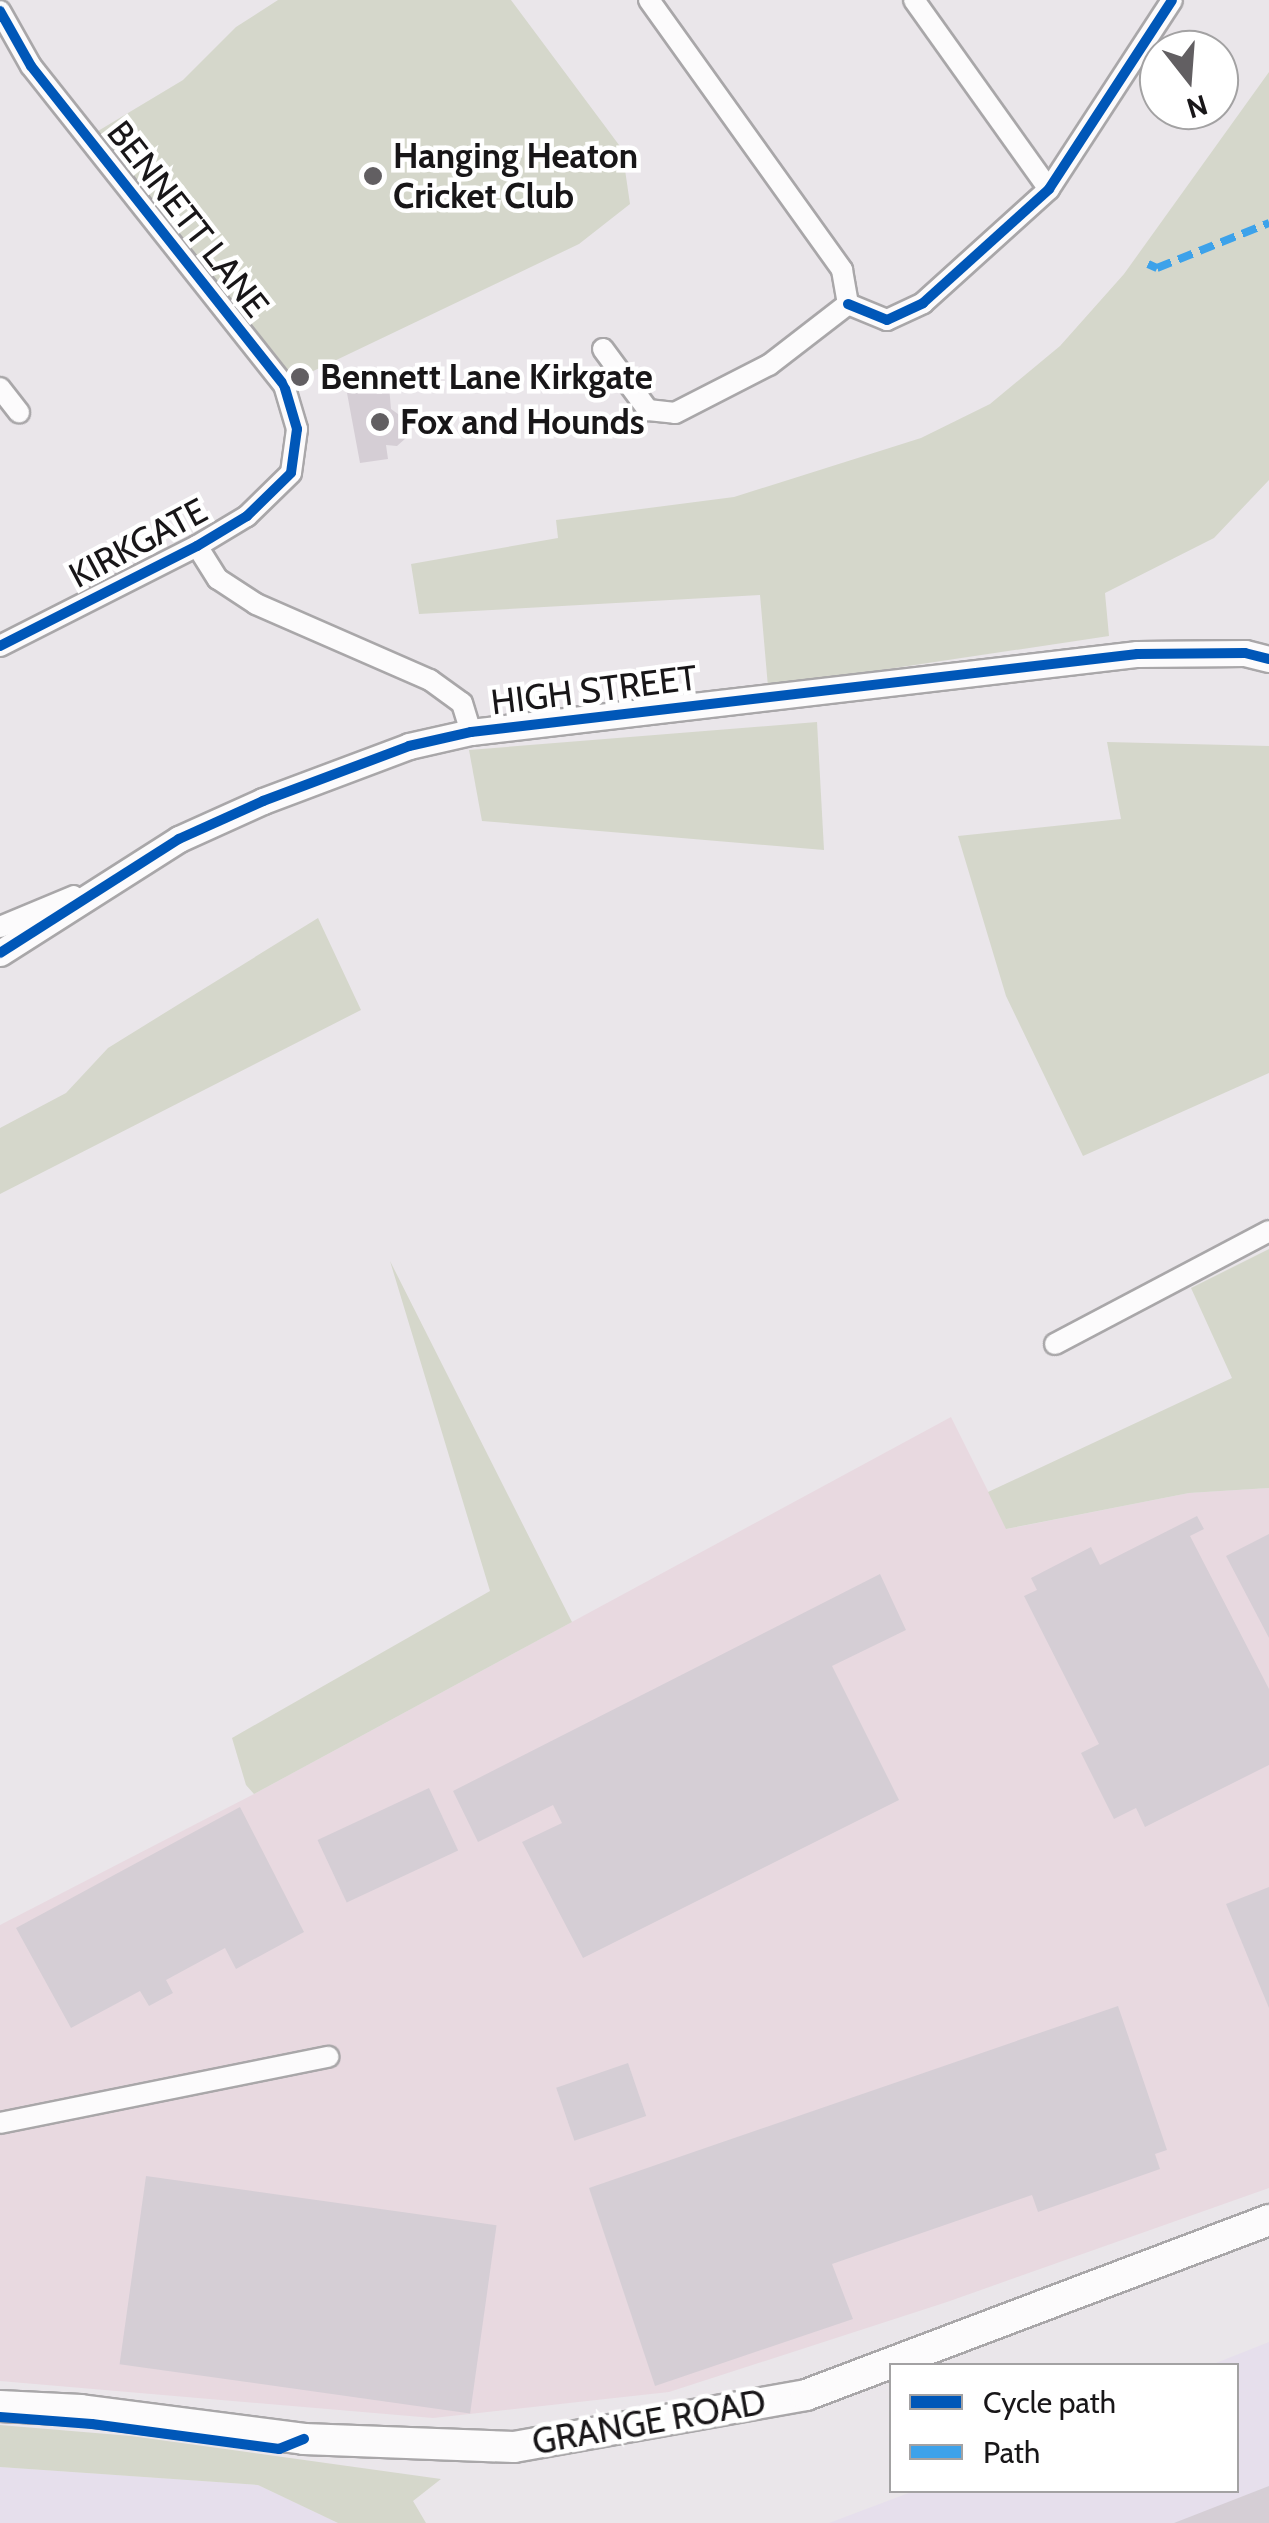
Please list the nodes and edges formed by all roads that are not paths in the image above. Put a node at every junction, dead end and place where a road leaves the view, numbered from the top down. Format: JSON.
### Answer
{"nodes":[{"id":1,"x":649,"y":0,"type":"edge"},
{"id":2,"x":914,"y":0,"type":"edge"},
{"id":3,"x":1172,"y":0,"type":"edge"},
{"id":4,"x":0,"y":11,"type":"edge"},
{"id":5,"x":1049,"y":189,"type":"junction"},
{"id":6,"x":848,"y":304,"type":"junction"},
{"id":7,"x":603,"y":349,"type":"dead end"},
{"id":8,"x":0,"y":388,"type":"edge"},
{"id":9,"x":19,"y":412,"type":"dead end"},
{"id":10,"x":291,"y":473,"type":"joint"},
{"id":11,"x":196,"y":546,"type":"junction"},
{"id":12,"x":1269,"y":636,"type":"edge"},
{"id":13,"x":0,"y":646,"type":"edge"},
{"id":14,"x":1257,"y":656,"type":"edge"},
{"id":15,"x":471,"y":732,"type":"junction"},
{"id":16,"x":104,"y":883,"type":"junction"},
{"id":17,"x":0,"y":927,"type":"edge"},
{"id":18,"x":0,"y":952,"type":"edge"},
{"id":19,"x":1269,"y":1230,"type":"edge"},
{"id":20,"x":1055,"y":1344,"type":"dead end"},
{"id":21,"x":328,"y":2057,"type":"dead end"},
{"id":22,"x":0,"y":2123,"type":"edge"},
{"id":23,"x":1269,"y":2220,"type":"edge"},
{"id":24,"x":891,"y":2363,"type":"edge"},
{"id":25,"x":889,"y":2364,"type":"edge"},
{"id":26,"x":0,"y":2406,"type":"edge"}],
"edges":[{"from":1,"to":6,"type":"street"},
{"from":2,"to":5,"type":"street"},
{"from":3,"to":5,"type":"street"},
{"from":4,"to":10,"type":"street","name":"BENNETT LANE"},
{"from":5,"to":6,"type":"street"},
{"from":6,"to":7,"type":"street"},
{"from":8,"to":9,"type":"street"},
{"from":10,"to":11,"type":"street","name":"KIRKGATE"},
{"from":11,"to":13,"type":"street","name":"KIRKGATE"},
{"from":11,"to":15,"type":"street","name":"KIRKGATE"},
{"from":12,"to":14,"type":"street"},
{"from":14,"to":15,"type":"street","name":"HIGH STREET"},
{"from":15,"to":16,"type":"street","name":"HIGH STREET"},
{"from":16,"to":17,"type":"street"},
{"from":16,"to":18,"type":"street","name":"HIGH STREET"},
{"from":19,"to":20,"type":"street"},
{"from":21,"to":22,"type":"street"},
{"from":23,"to":24,"type":"main road","name":"GRANGE ROAD"},
{"from":25,"to":26,"type":"main road","name":"GRANGE ROAD"}]}
